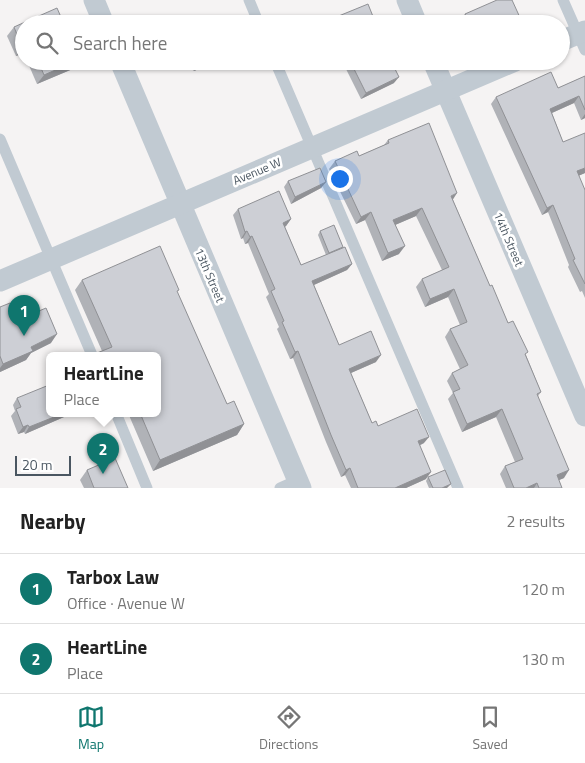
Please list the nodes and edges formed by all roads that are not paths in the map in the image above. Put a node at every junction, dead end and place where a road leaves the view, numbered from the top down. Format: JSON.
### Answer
{"nodes":[{"id":1,"x":94,"y":0,"type":"edge"},
{"id":2,"x":249,"y":0,"type":"edge"},
{"id":3,"x":407,"y":0,"type":"edge"},
{"id":4,"x":563,"y":0,"type":"edge"},
{"id":5,"x":100,"y":15,"type":"edge"},
{"id":6,"x":255,"y":15,"type":"edge"},
{"id":7,"x":414,"y":15,"type":"edge"},
{"id":8,"x":568,"y":15,"type":"edge"},
{"id":9,"x":570,"y":20,"type":"edge"},
{"id":10,"x":577,"y":39,"type":"edge"},
{"id":11,"x":124,"y":70,"type":"edge"},
{"id":12,"x":279,"y":70,"type":"edge"},
{"id":13,"x":438,"y":70,"type":"edge"},
{"id":14,"x":493,"y":70,"type":"edge"},
{"id":15,"x":446,"y":90,"type":"junction"},
{"id":16,"x":0,"y":139,"type":"edge"},
{"id":17,"x":312,"y":148,"type":"junction"},
{"id":18,"x":180,"y":204,"type":"junction"},
{"id":19,"x":52,"y":259,"type":"junction"},
{"id":20,"x":0,"y":281,"type":"edge"},
{"id":21,"x":91,"y":352,"type":"edge"},
{"id":22,"x":585,"y":416,"type":"edge"},
{"id":23,"x":118,"y":417,"type":"edge"},
{"id":24,"x":293,"y":485,"type":"edge"},
{"id":25,"x":147,"y":488,"type":"edge"},
{"id":26,"x":458,"y":488,"type":"edge"}],
"edges":[{"from":1,"to":5,"type":"street"},
{"from":2,"to":6,"type":"lane"},
{"from":3,"to":7,"type":"street"},
{"from":4,"to":8,"type":"lane"},
{"from":9,"to":10,"type":"lane"},
{"from":11,"to":18,"type":"street","name":"13th Street"},
{"from":12,"to":17,"type":"lane"},
{"from":13,"to":15,"type":"street","name":"14th Street"},
{"from":14,"to":15,"type":"street","name":"Avenue W"},
{"from":15,"to":17,"type":"street","name":"Avenue W"},
{"from":15,"to":22,"type":"street","name":"14th Street"},
{"from":16,"to":19,"type":"lane"},
{"from":17,"to":18,"type":"street","name":"Avenue W"},
{"from":17,"to":26,"type":"lane"},
{"from":18,"to":19,"type":"street","name":"Avenue W"},
{"from":18,"to":24,"type":"street","name":"13th Street"},
{"from":19,"to":20,"type":"street","name":"Avenue W"},
{"from":19,"to":21,"type":"lane"},
{"from":23,"to":25,"type":"lane"}]}
